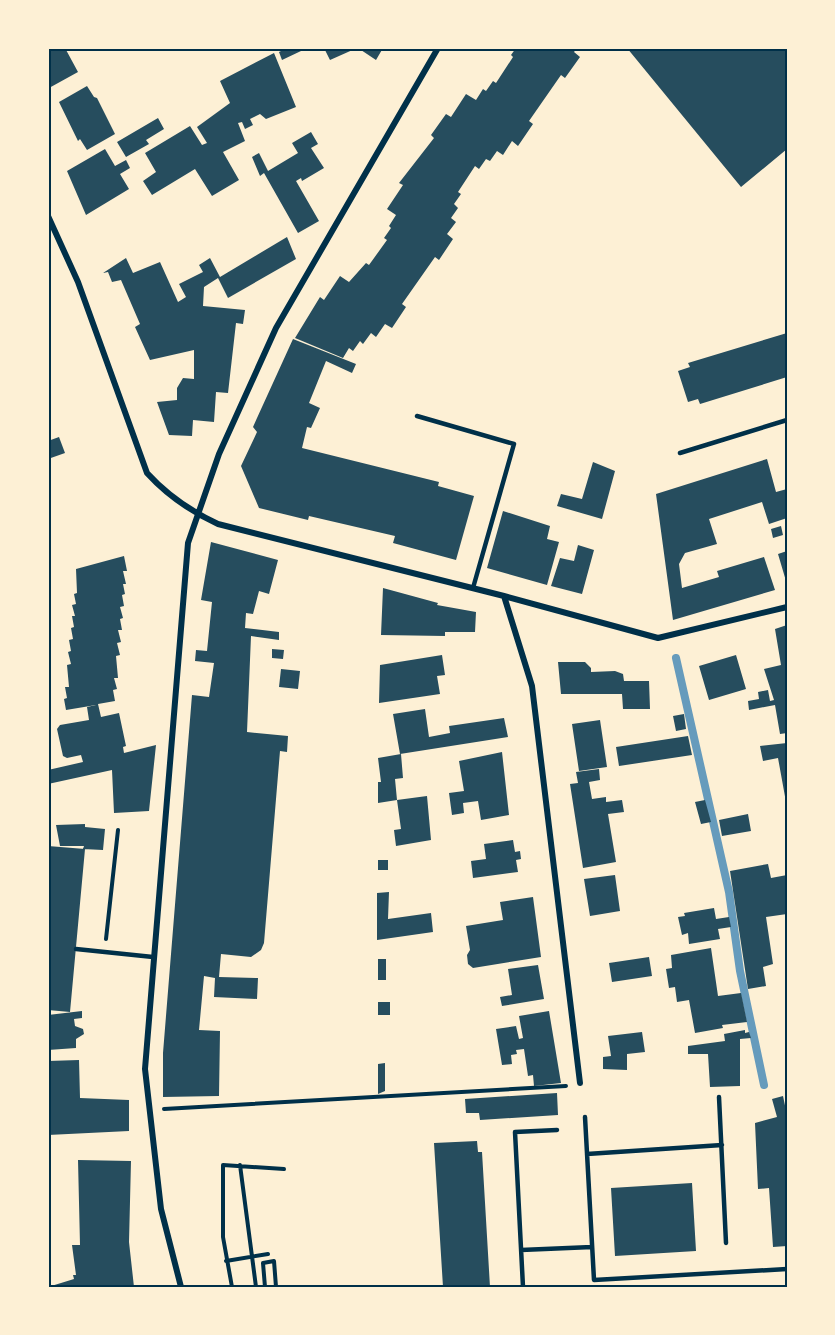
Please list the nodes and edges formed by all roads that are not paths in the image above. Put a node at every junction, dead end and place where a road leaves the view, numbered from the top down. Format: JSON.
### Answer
{"nodes":[{"id":1,"x":438,"y":48,"type":"edge"},
{"id":2,"x":48,"y":216,"type":"edge"},
{"id":3,"x":417,"y":416,"type":"dead end"},
{"id":4,"x":787,"y":420,"type":"edge"},
{"id":5,"x":680,"y":453,"type":"dead end"},
{"id":6,"x":196,"y":514,"type":"junction"},
{"id":7,"x":473,"y":588,"type":"junction"},
{"id":8,"x":504,"y":596,"type":"junction"},
{"id":9,"x":787,"y":607,"type":"edge"},
{"id":10,"x":76,"y":949,"type":"dead end"},
{"id":11,"x":153,"y":957,"type":"junction"},
{"id":12,"x":580,"y":1083,"type":"road end"},
{"id":13,"x":719,"y":1097,"type":"dead end"},
{"id":14,"x":585,"y":1117,"type":"dead end"},
{"id":15,"x":557,"y":1130,"type":"dead end"},
{"id":16,"x":722,"y":1145,"type":"junction"},
{"id":17,"x":587,"y":1154,"type":"junction"},
{"id":18,"x":726,"y":1243,"type":"dead end"},
{"id":19,"x":592,"y":1247,"type":"junction"},
{"id":20,"x":521,"y":1250,"type":"junction"},
{"id":21,"x":787,"y":1269,"type":"edge"},
{"id":22,"x":594,"y":1280,"type":"junction"},
{"id":23,"x":181,"y":1287,"type":"edge"},
{"id":24,"x":523,"y":1287,"type":"edge"},
{"id":25,"x":595,"y":1287,"type":"edge"}],
"edges":[{"from":1,"to":6,"type":"street"},
{"from":2,"to":6,"type":"street"},
{"from":3,"to":7,"type":"lane"},
{"from":4,"to":5,"type":"lane"},
{"from":6,"to":7,"type":"street"},
{"from":6,"to":11,"type":"street"},
{"from":7,"to":8,"type":"street"},
{"from":8,"to":9,"type":"street"},
{"from":8,"to":12,"type":"street"},
{"from":10,"to":11,"type":"lane"},
{"from":11,"to":23,"type":"street"},
{"from":13,"to":16,"type":"lane"},
{"from":14,"to":17,"type":"lane"},
{"from":15,"to":20,"type":"lane"},
{"from":16,"to":17,"type":"lane"},
{"from":16,"to":18,"type":"lane"},
{"from":17,"to":19,"type":"lane"},
{"from":19,"to":20,"type":"lane"},
{"from":19,"to":22,"type":"lane"},
{"from":20,"to":24,"type":"lane"},
{"from":21,"to":22,"type":"lane"},
{"from":22,"to":25,"type":"lane"}]}
